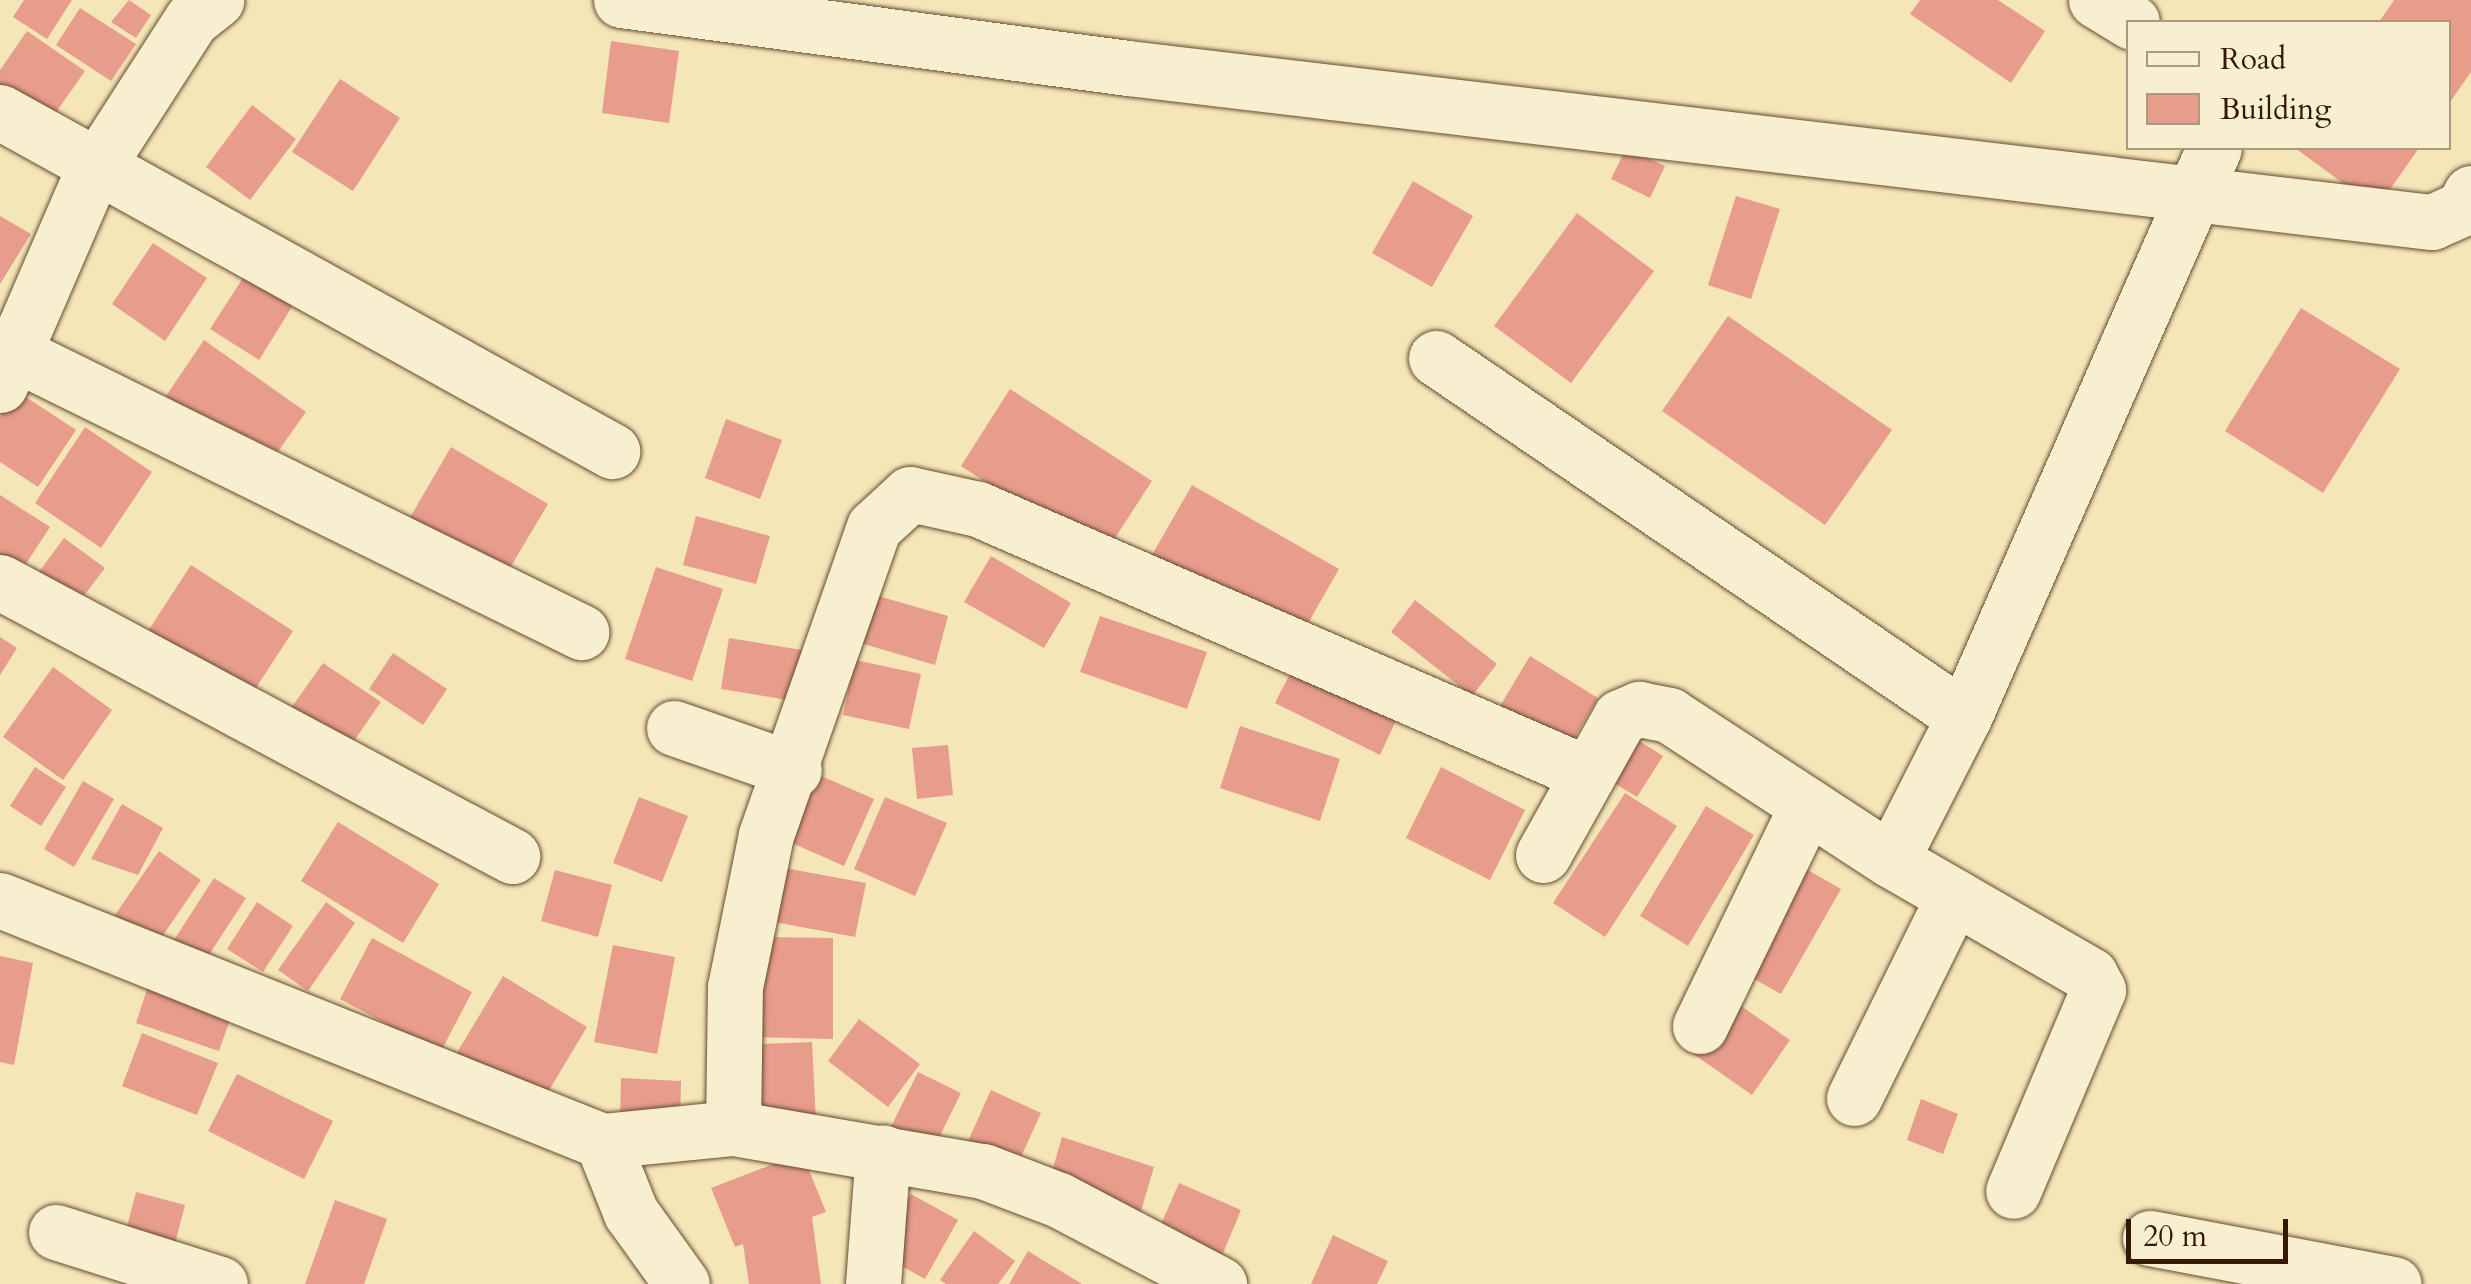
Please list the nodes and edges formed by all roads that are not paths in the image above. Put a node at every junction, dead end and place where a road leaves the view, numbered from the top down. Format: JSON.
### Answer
{"nodes":[{"id":1,"x":620,"y":0,"type":"edge"},
{"id":2,"x":2096,"y":0,"type":"edge"},
{"id":3,"x":190,"y":6,"type":"edge"},
{"id":4,"x":2129,"y":20,"type":"edge"},
{"id":5,"x":0,"y":112,"type":"edge"},
{"id":6,"x":99,"y":163,"type":"junction"},
{"id":7,"x":2206,"y":170,"type":"edge"},
{"id":8,"x":2471,"y":193,"type":"edge"},
{"id":9,"x":1436,"y":358,"type":"dead end"},
{"id":10,"x":5,"y":362,"type":"edge"},
{"id":11,"x":612,"y":451,"type":"dead end"},
{"id":12,"x":0,"y":582,"type":"edge"},
{"id":13,"x":580,"y":632,"type":"dead end"},
{"id":14,"x":1964,"y":717,"type":"junction"},
{"id":15,"x":674,"y":728,"type":"dead end"},
{"id":16,"x":794,"y":770,"type":"junction"},
{"id":17,"x":1588,"y":774,"type":"junction"},
{"id":18,"x":1807,"y":806,"type":"junction"},
{"id":19,"x":1543,"y":854,"type":"dead end"},
{"id":20,"x":512,"y":856,"type":"dead end"},
{"id":21,"x":1891,"y":860,"type":"junction"},
{"id":22,"x":1954,"y":896,"type":"junction"},
{"id":23,"x":0,"y":900,"type":"edge"},
{"id":24,"x":1700,"y":1026,"type":"dead end"},
{"id":25,"x":1854,"y":1098,"type":"dead end"},
{"id":26,"x":732,"y":1128,"type":"junction"},
{"id":27,"x":602,"y":1142,"type":"junction"},
{"id":28,"x":883,"y":1152,"type":"junction"},
{"id":29,"x":2013,"y":1191,"type":"dead end"},
{"id":30,"x":56,"y":1232,"type":"dead end"},
{"id":31,"x":2150,"y":1238,"type":"dead end"},
{"id":32,"x":220,"y":1284,"type":"edge"},
{"id":33,"x":682,"y":1284,"type":"edge"},
{"id":34,"x":874,"y":1284,"type":"edge"},
{"id":35,"x":1219,"y":1284,"type":"edge"},
{"id":36,"x":2394,"y":1284,"type":"edge"}],
"edges":[{"from":1,"to":7,"type":"street"},
{"from":2,"to":4,"type":"street"},
{"from":3,"to":6,"type":"street"},
{"from":5,"to":6,"type":"street"},
{"from":6,"to":10,"type":"street"},
{"from":6,"to":11,"type":"street"},
{"from":7,"to":8,"type":"street"},
{"from":7,"to":14,"type":"street"},
{"from":9,"to":14,"type":"street"},
{"from":10,"to":13,"type":"street"},
{"from":12,"to":20,"type":"street"},
{"from":14,"to":21,"type":"street"},
{"from":15,"to":16,"type":"street"},
{"from":16,"to":17,"type":"street"},
{"from":16,"to":26,"type":"street"},
{"from":17,"to":18,"type":"street"},
{"from":17,"to":19,"type":"street"},
{"from":18,"to":21,"type":"street"},
{"from":18,"to":24,"type":"street"},
{"from":21,"to":22,"type":"street"},
{"from":22,"to":25,"type":"street"},
{"from":22,"to":29,"type":"street"},
{"from":23,"to":27,"type":"street"},
{"from":26,"to":27,"type":"street"},
{"from":26,"to":28,"type":"street"},
{"from":27,"to":33,"type":"street"},
{"from":28,"to":34,"type":"street"},
{"from":28,"to":35,"type":"street"},
{"from":30,"to":32,"type":"street"},
{"from":31,"to":36,"type":"street"}]}
